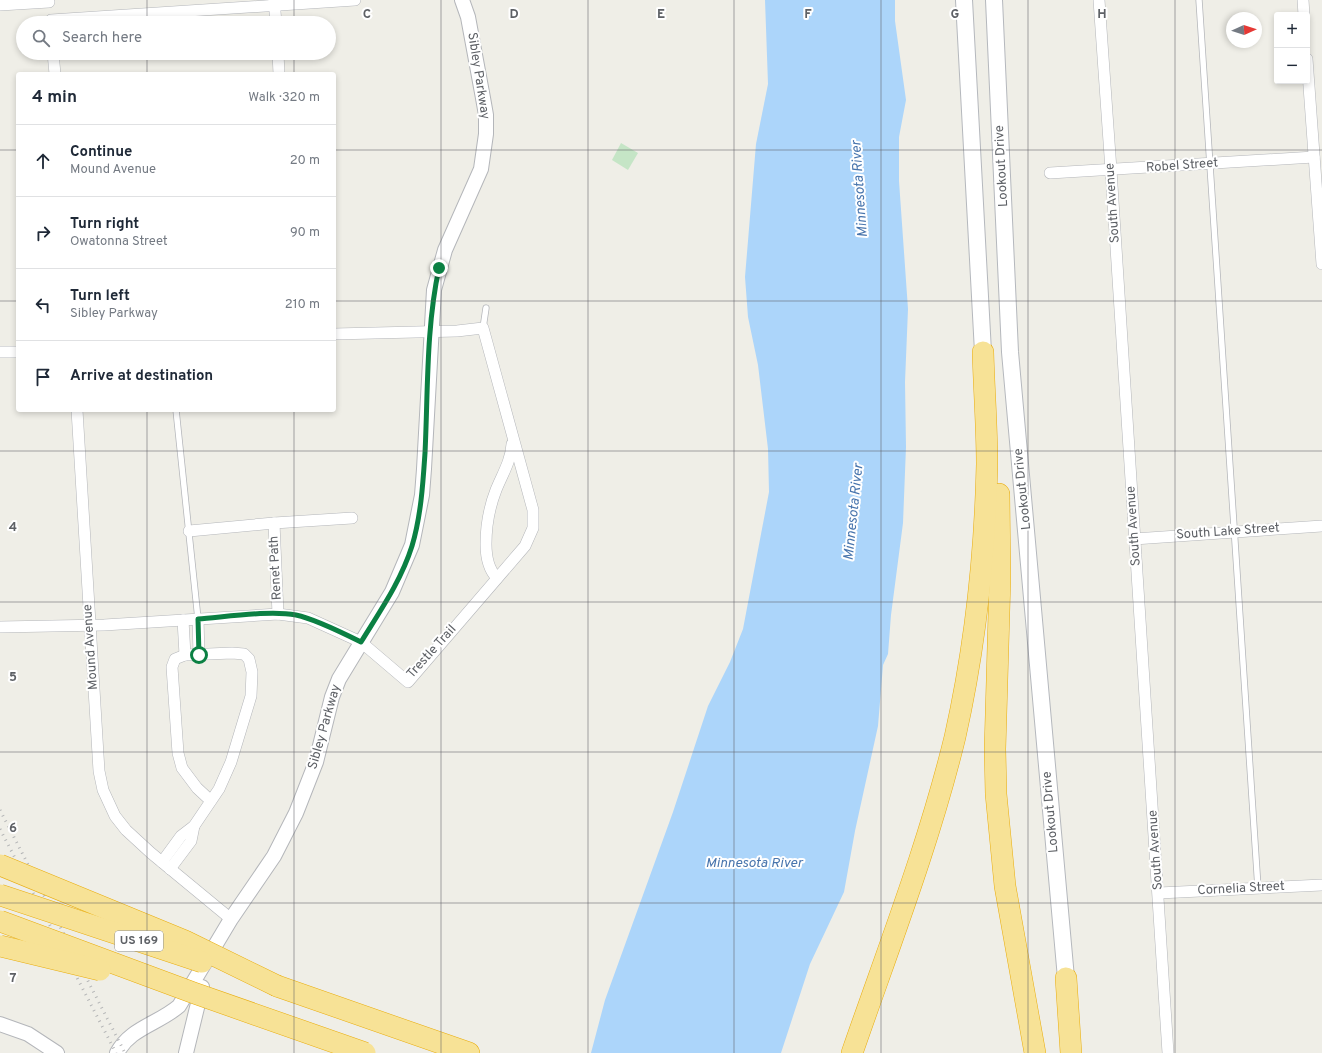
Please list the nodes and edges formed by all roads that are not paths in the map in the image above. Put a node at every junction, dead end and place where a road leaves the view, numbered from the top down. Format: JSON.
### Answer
{"nodes":[{"id":1,"x":355,"y":0,"type":"edge"},
{"id":2,"x":462,"y":0,"type":"edge"},
{"id":3,"x":964,"y":0,"type":"edge"},
{"id":4,"x":994,"y":0,"type":"edge"},
{"id":5,"x":1099,"y":0,"type":"edge"},
{"id":6,"x":1199,"y":0,"type":"edge"},
{"id":7,"x":1303,"y":0,"type":"edge"},
{"id":8,"x":49,"y":1,"type":"edge"},
{"id":9,"x":274,"y":2,"type":"edge"},
{"id":10,"x":0,"y":5,"type":"edge"},
{"id":11,"x":1304,"y":12,"type":"edge"},
{"id":12,"x":50,"y":16,"type":"edge"},
{"id":13,"x":118,"y":16,"type":"edge"},
{"id":14,"x":275,"y":16,"type":"edge"},
{"id":15,"x":54,"y":60,"type":"edge"},
{"id":16,"x":278,"y":60,"type":"edge"},
{"id":17,"x":55,"y":72,"type":"edge"},
{"id":18,"x":279,"y":72,"type":"edge"},
{"id":19,"x":1309,"y":84,"type":"edge"},
{"id":20,"x":1314,"y":157,"type":"junction"},
{"id":21,"x":1210,"y":164,"type":"junction"},
{"id":22,"x":1112,"y":170,"type":"junction"},
{"id":23,"x":1050,"y":173,"type":"dead end"},
{"id":24,"x":1322,"y":264,"type":"edge"},
{"id":25,"x":486,"y":308,"type":"dead end"},
{"id":26,"x":483,"y":328,"type":"junction"},
{"id":27,"x":430,"y":330,"type":"junction"},
{"id":28,"x":336,"y":334,"type":"edge"},
{"id":29,"x":0,"y":352,"type":"edge"},
{"id":30,"x":16,"y":352,"type":"edge"},
{"id":31,"x":983,"y":352,"type":"junction"},
{"id":32,"x":77,"y":412,"type":"edge"},
{"id":33,"x":176,"y":412,"type":"edge"},
{"id":34,"x":512,"y":436,"type":"junction"},
{"id":35,"x":352,"y":518,"type":"dead end"},
{"id":36,"x":274,"y":523,"type":"junction"},
{"id":37,"x":1322,"y":526,"type":"edge"},
{"id":38,"x":189,"y":531,"type":"junction"},
{"id":39,"x":1234,"y":532,"type":"junction"},
{"id":40,"x":1134,"y":539,"type":"junction"},
{"id":41,"x":497,"y":578,"type":"junction"},
{"id":42,"x":278,"y":614,"type":"junction"},
{"id":43,"x":198,"y":619,"type":"junction"},
{"id":44,"x":183,"y":620,"type":"junction"},
{"id":45,"x":90,"y":625,"type":"junction"},
{"id":46,"x":0,"y":627,"type":"edge"},
{"id":47,"x":361,"y":642,"type":"junction"},
{"id":48,"x":185,"y":655,"type":"junction"},
{"id":49,"x":199,"y":655,"type":"junction"},
{"id":50,"x":211,"y":801,"type":"junction"},
{"id":51,"x":0,"y":865,"type":"edge"},
{"id":52,"x":166,"y":865,"type":"junction"},
{"id":53,"x":1322,"y":885,"type":"edge"},
{"id":54,"x":1258,"y":888,"type":"junction"},
{"id":55,"x":1159,"y":893,"type":"junction"},
{"id":56,"x":0,"y":896,"type":"edge"},
{"id":57,"x":231,"y":920,"type":"junction"},
{"id":58,"x":0,"y":921,"type":"edge"},
{"id":59,"x":0,"y":946,"type":"edge"},
{"id":60,"x":210,"y":955,"type":"junction"},
{"id":61,"x":1066,"y":978,"type":"joint"},
{"id":62,"x":277,"y":986,"type":"junction"},
{"id":63,"x":194,"y":993,"type":"junction"},
{"id":64,"x":0,"y":1024,"type":"edge"},
{"id":65,"x":57,"y":1053,"type":"edge"},
{"id":66,"x":116,"y":1053,"type":"edge"},
{"id":67,"x":186,"y":1053,"type":"edge"},
{"id":68,"x":366,"y":1053,"type":"edge"},
{"id":69,"x":468,"y":1053,"type":"edge"},
{"id":70,"x":852,"y":1053,"type":"edge"},
{"id":71,"x":1035,"y":1053,"type":"edge"},
{"id":72,"x":1070,"y":1053,"type":"edge"},
{"id":73,"x":1168,"y":1053,"type":"edge"}],
"edges":[{"from":1,"to":9,"type":"street"},
{"from":2,"to":27,"type":"street","name":"Sibley Parkway"},
{"from":3,"to":31,"type":"main road"},
{"from":4,"to":61,"type":"main road","name":"Lookout Drive"},
{"from":5,"to":22,"type":"street","name":"South Avenue"},
{"from":6,"to":21,"type":"lane"},
{"from":7,"to":11,"type":"street"},
{"from":8,"to":10,"type":"street"},
{"from":8,"to":12,"type":"street"},
{"from":9,"to":13,"type":"street"},
{"from":9,"to":14,"type":"street"},
{"from":15,"to":17,"type":"street"},
{"from":16,"to":18,"type":"street"},
{"from":19,"to":20,"type":"street"},
{"from":20,"to":21,"type":"street","name":"Robel Street"},
{"from":20,"to":24,"type":"street"},
{"from":21,"to":22,"type":"street","name":"Robel Street"},
{"from":21,"to":39,"type":"lane"},
{"from":22,"to":23,"type":"street","name":"Robel Street"},
{"from":22,"to":40,"type":"street","name":"South Avenue"},
{"from":25,"to":26,"type":"lane"},
{"from":26,"to":27,"type":"street"},
{"from":26,"to":34,"type":"street","name":"Trestle Trail"},
{"from":27,"to":28,"type":"street"},
{"from":27,"to":47,"type":"street","name":"Sibley Parkway"},
{"from":29,"to":30,"type":"street"},
{"from":31,"to":70,"type":"highway"},
{"from":31,"to":71,"type":"highway"},
{"from":32,"to":45,"type":"street","name":"Mound Avenue"},
{"from":33,"to":38,"type":"lane"},
{"from":34,"to":41,"type":"street","name":"Trestle Trail"},
{"from":34,"to":41,"type":"street","name":"Trestle Trail"},
{"from":35,"to":36,"type":"street","name":"Renet Path"},
{"from":36,"to":38,"type":"street","name":"Renet Path"},
{"from":36,"to":42,"type":"street","name":"Renet Path"},
{"from":37,"to":39,"type":"street","name":"South Lake Street"},
{"from":38,"to":43,"type":"lane"},
{"from":39,"to":40,"type":"street","name":"South Lake Street"},
{"from":39,"to":54,"type":"lane"},
{"from":40,"to":55,"type":"street","name":"South Avenue"},
{"from":41,"to":47,"type":"street","name":"Trestle Trail"},
{"from":42,"to":43,"type":"street"},
{"from":42,"to":47,"type":"street"},
{"from":43,"to":44,"type":"street"},
{"from":43,"to":49,"type":"street"},
{"from":44,"to":45,"type":"street"},
{"from":44,"to":48,"type":"street"},
{"from":45,"to":46,"type":"street"},
{"from":45,"to":52,"type":"street","name":"Mound Avenue"},
{"from":47,"to":57,"type":"street","name":"Sibley Parkway"},
{"from":48,"to":49,"type":"street"},
{"from":48,"to":50,"type":"street"},
{"from":49,"to":50,"type":"street"},
{"from":50,"to":52,"type":"street"},
{"from":51,"to":62,"type":"highway","bridge":true},
{"from":52,"to":57,"type":"street","name":"Mound Avenue"},
{"from":53,"to":54,"type":"street","name":"Cornelia Street"},
{"from":54,"to":55,"type":"street","name":"Cornelia Street"},
{"from":55,"to":73,"type":"street","name":"South Avenue"},
{"from":56,"to":62,"type":"highway","number":"US 169","bridge":true},
{"from":57,"to":60,"type":"street","name":"Sibley Parkway"},
{"from":58,"to":63,"type":"highway","number":"US 169","bridge":true},
{"from":59,"to":63,"type":"highway","bridge":true},
{"from":60,"to":66,"type":"street","name":"Sibley Parkway"},
{"from":60,"to":67,"type":"street","name":"Sibley Parkway"},
{"from":61,"to":72,"type":"highway"},
{"from":62,"to":69,"type":"highway","number":"US 169"},
{"from":63,"to":68,"type":"highway","number":"US 169","bridge":true},
{"from":64,"to":65,"type":"street"}]}
